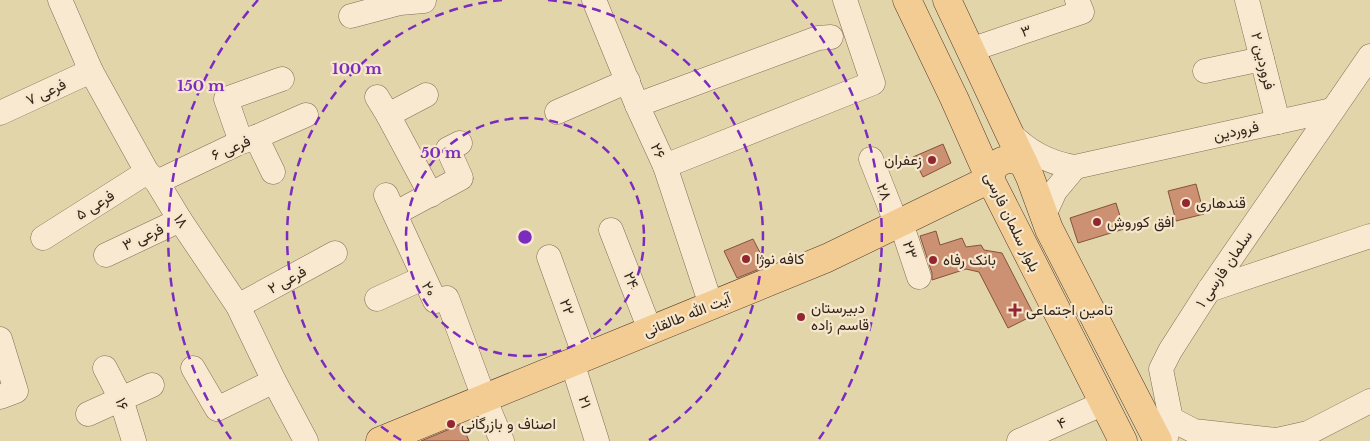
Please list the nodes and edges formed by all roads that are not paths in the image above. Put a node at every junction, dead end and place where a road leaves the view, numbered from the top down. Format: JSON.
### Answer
{"nodes":[{"id":1,"x":60,"y":0,"type":"edge"},
{"id":2,"x":594,"y":0,"type":"edge"},
{"id":3,"x":845,"y":0,"type":"edge"},
{"id":4,"x":906,"y":0,"type":"edge"},
{"id":5,"x":947,"y":0,"type":"edge"},
{"id":6,"x":1247,"y":0,"type":"edge"},
{"id":7,"x":424,"y":1,"type":"edge"},
{"id":8,"x":399,"y":2,"type":"edge"},
{"id":9,"x":1079,"y":6,"type":"edge"},
{"id":10,"x":351,"y":16,"type":"dead end"},
{"id":11,"x":831,"y":37,"type":"dead end"},
{"id":12,"x":970,"y":50,"type":"junction"},
{"id":13,"x":1370,"y":56,"type":"edge"},
{"id":14,"x":1262,"y":59,"type":"junction"},
{"id":15,"x":91,"y":71,"type":"junction"},
{"id":16,"x":1206,"y":71,"type":"dead end"},
{"id":17,"x":282,"y":79,"type":"dead end"},
{"id":18,"x":628,"y":81,"type":"junction"},
{"id":19,"x":426,"y":95,"type":"dead end"},
{"id":20,"x":637,"y":105,"type":"junction"},
{"id":21,"x":1332,"y":110,"type":"junction"},
{"id":22,"x":557,"y":112,"type":"dead end"},
{"id":23,"x":0,"y":113,"type":"edge"},
{"id":24,"x":306,"y":115,"type":"dead end"},
{"id":25,"x":1278,"y":122,"type":"junction"},
{"id":26,"x":1005,"y":124,"type":"junction"},
{"id":27,"x":967,"y":129,"type":"junction"},
{"id":28,"x":248,"y":139,"type":"junction"},
{"id":29,"x":460,"y":143,"type":"dead end"},
{"id":30,"x":872,"y":159,"type":"dead end"},
{"id":31,"x":1024,"y":164,"type":"junction"},
{"id":32,"x":665,"y":166,"type":"junction"},
{"id":33,"x":1075,"y":167,"type":"junction"},
{"id":34,"x":273,"y":172,"type":"dead end"},
{"id":35,"x":152,"y":177,"type":"junction"},
{"id":36,"x":990,"y":180,"type":"junction"},
{"id":37,"x":431,"y":195,"type":"junction"},
{"id":38,"x":1044,"y":215,"type":"junction"},
{"id":39,"x":180,"y":220,"type":"junction"},
{"id":40,"x":899,"y":224,"type":"junction"},
{"id":41,"x":611,"y":230,"type":"dead end"},
{"id":42,"x":1370,"y":236,"type":"edge"},
{"id":43,"x":43,"y":238,"type":"dead end"},
{"id":44,"x":335,"y":253,"type":"dead end"},
{"id":45,"x":106,"y":255,"type":"dead end"},
{"id":46,"x":549,"y":257,"type":"dead end"},
{"id":47,"x":919,"y":277,"type":"dead end"},
{"id":48,"x":423,"y":278,"type":"junction"},
{"id":49,"x":1210,"y":290,"type":"junction"},
{"id":50,"x":377,"y":299,"type":"dead end"},
{"id":51,"x":712,"y":305,"type":"junction"},
{"id":52,"x":238,"y":306,"type":"junction"},
{"id":53,"x":650,"y":330,"type":"junction"},
{"id":54,"x":0,"y":339,"type":"edge"},
{"id":55,"x":579,"y":360,"type":"junction"},
{"id":56,"x":105,"y":368,"type":"dead end"},
{"id":57,"x":193,"y":368,"type":"dead end"},
{"id":58,"x":274,"y":381,"type":"junction"},
{"id":59,"x":152,"y":385,"type":"dead end"},
{"id":60,"x":0,"y":397,"type":"edge"},
{"id":61,"x":484,"y":398,"type":"junction"},
{"id":62,"x":121,"y":399,"type":"junction"},
{"id":63,"x":1370,"y":401,"type":"edge"},
{"id":64,"x":1104,"y":403,"type":"junction"},
{"id":65,"x":88,"y":414,"type":"dead end"},
{"id":66,"x":1071,"y":431,"type":"edge"},
{"id":67,"x":1334,"y":432,"type":"edge"},
{"id":68,"x":1165,"y":434,"type":"edge"},
{"id":69,"x":134,"y":441,"type":"edge"},
{"id":70,"x":306,"y":441,"type":"edge"},
{"id":71,"x":380,"y":441,"type":"edge"},
{"id":72,"x":502,"y":441,"type":"edge"},
{"id":73,"x":597,"y":441,"type":"edge"},
{"id":74,"x":1019,"y":441,"type":"edge"},
{"id":75,"x":1123,"y":441,"type":"edge"}],
"edges":[{"from":1,"to":15,"type":"street","name":"۱۸"},
{"from":2,"to":18,"type":"street","name":"۲۶"},
{"from":3,"to":32,"type":"street"},
{"from":4,"to":27,"type":"main road","name":"بلوار سلمان فارسی"},
{"from":5,"to":12,"type":"main road","name":"بلوار سلمان فارسی"},
{"from":6,"to":14,"type":"street","name":"فروردین ۲"},
{"from":7,"to":8,"type":"street"},
{"from":8,"to":10,"type":"street"},
{"from":9,"to":12,"type":"street","name":"۳"},
{"from":11,"to":20,"type":"street"},
{"from":12,"to":26,"type":"main road","name":"بلوار سلمان فارسی"},
{"from":13,"to":21,"type":"street"},
{"from":14,"to":16,"type":"street"},
{"from":14,"to":25,"type":"street","name":"فروردین ۲"},
{"from":15,"to":23,"type":"street","name":"فرعی ۷"},
{"from":15,"to":35,"type":"street","name":"۱۸"},
{"from":17,"to":28,"type":"street"},
{"from":18,"to":20,"type":"street","name":"۲۶"},
{"from":18,"to":22,"type":"street"},
{"from":19,"to":37,"type":"street"},
{"from":20,"to":32,"type":"street","name":"۲۶"},
{"from":21,"to":25,"type":"street","name":"فروردین"},
{"from":21,"to":49,"type":"street","name":"سلمان فارسی ۱"},
{"from":24,"to":28,"type":"street","name":"فرعی ۶"},
{"from":25,"to":33,"type":"street","name":"فروردین"},
{"from":26,"to":27,"type":"main road"},
{"from":26,"to":31,"type":"main road","name":"بلوار سلمان فارسی"},
{"from":26,"to":33,"type":"street"},
{"from":27,"to":36,"type":"main road","name":"بلوار سلمان فارسی"},
{"from":28,"to":34,"type":"street"},
{"from":28,"to":35,"type":"street","name":"فرعی ۶"},
{"from":29,"to":37,"type":"street"},
{"from":30,"to":40,"type":"street","name":"۲۸"},
{"from":31,"to":36,"type":"main road"},
{"from":31,"to":38,"type":"main road","name":"بلوار سلمان فارسی"},
{"from":32,"to":51,"type":"street","name":"۲۶"},
{"from":33,"to":38,"type":"street"},
{"from":35,"to":39,"type":"street","name":"۱۸"},
{"from":35,"to":43,"type":"street","name":"فرعی ۵"},
{"from":36,"to":40,"type":"main road","name":"آیت الله طالقانی"},
{"from":36,"to":64,"type":"main road","name":"بلوار سلمان فارسی"},
{"from":37,"to":48,"type":"street","name":"۲۰"},
{"from":38,"to":68,"type":"main road","name":"بلوار سلمان فارسی"},
{"from":39,"to":45,"type":"street","name":"فرعی ۳"},
{"from":39,"to":52,"type":"street","name":"۱۸"},
{"from":40,"to":47,"type":"street","name":"۲۳"},
{"from":40,"to":51,"type":"main road","name":"آیت الله طالقانی"},
{"from":41,"to":53,"type":"street","name":"۲۴"},
{"from":42,"to":49,"type":"street"},
{"from":44,"to":52,"type":"street","name":"فرعی ۲"},
{"from":46,"to":55,"type":"street","name":"۲۲"},
{"from":48,"to":50,"type":"street"},
{"from":48,"to":61,"type":"street","name":"۲۰"},
{"from":49,"to":68,"type":"street","name":"سلمان فارسی ۱"},
{"from":51,"to":53,"type":"main road","name":"آیت الله طالقانی"},
{"from":52,"to":58,"type":"street","name":"۱۸"},
{"from":53,"to":55,"type":"main road","name":"آیت الله طالقانی"},
{"from":54,"to":60,"type":"street"},
{"from":55,"to":61,"type":"main road","name":"آیت الله طالقانی"},
{"from":55,"to":73,"type":"street","name":"۲۱"},
{"from":56,"to":62,"type":"street","name":"۱۶"},
{"from":57,"to":58,"type":"street"},
{"from":58,"to":70,"type":"street","name":"۱۸"},
{"from":59,"to":62,"type":"street"},
{"from":61,"to":71,"type":"main road","name":"آیت الله طالقانی"},
{"from":61,"to":72,"type":"street"},
{"from":62,"to":65,"type":"street"},
{"from":62,"to":69,"type":"street","name":"۱۶"},
{"from":63,"to":67,"type":"street"},
{"from":64,"to":66,"type":"street","name":"۴"},
{"from":64,"to":75,"type":"main road","name":"بلوار سلمان فارسی"},
{"from":66,"to":74,"type":"street","name":"۴"},
{"from":67,"to":68,"type":"street"}]}
